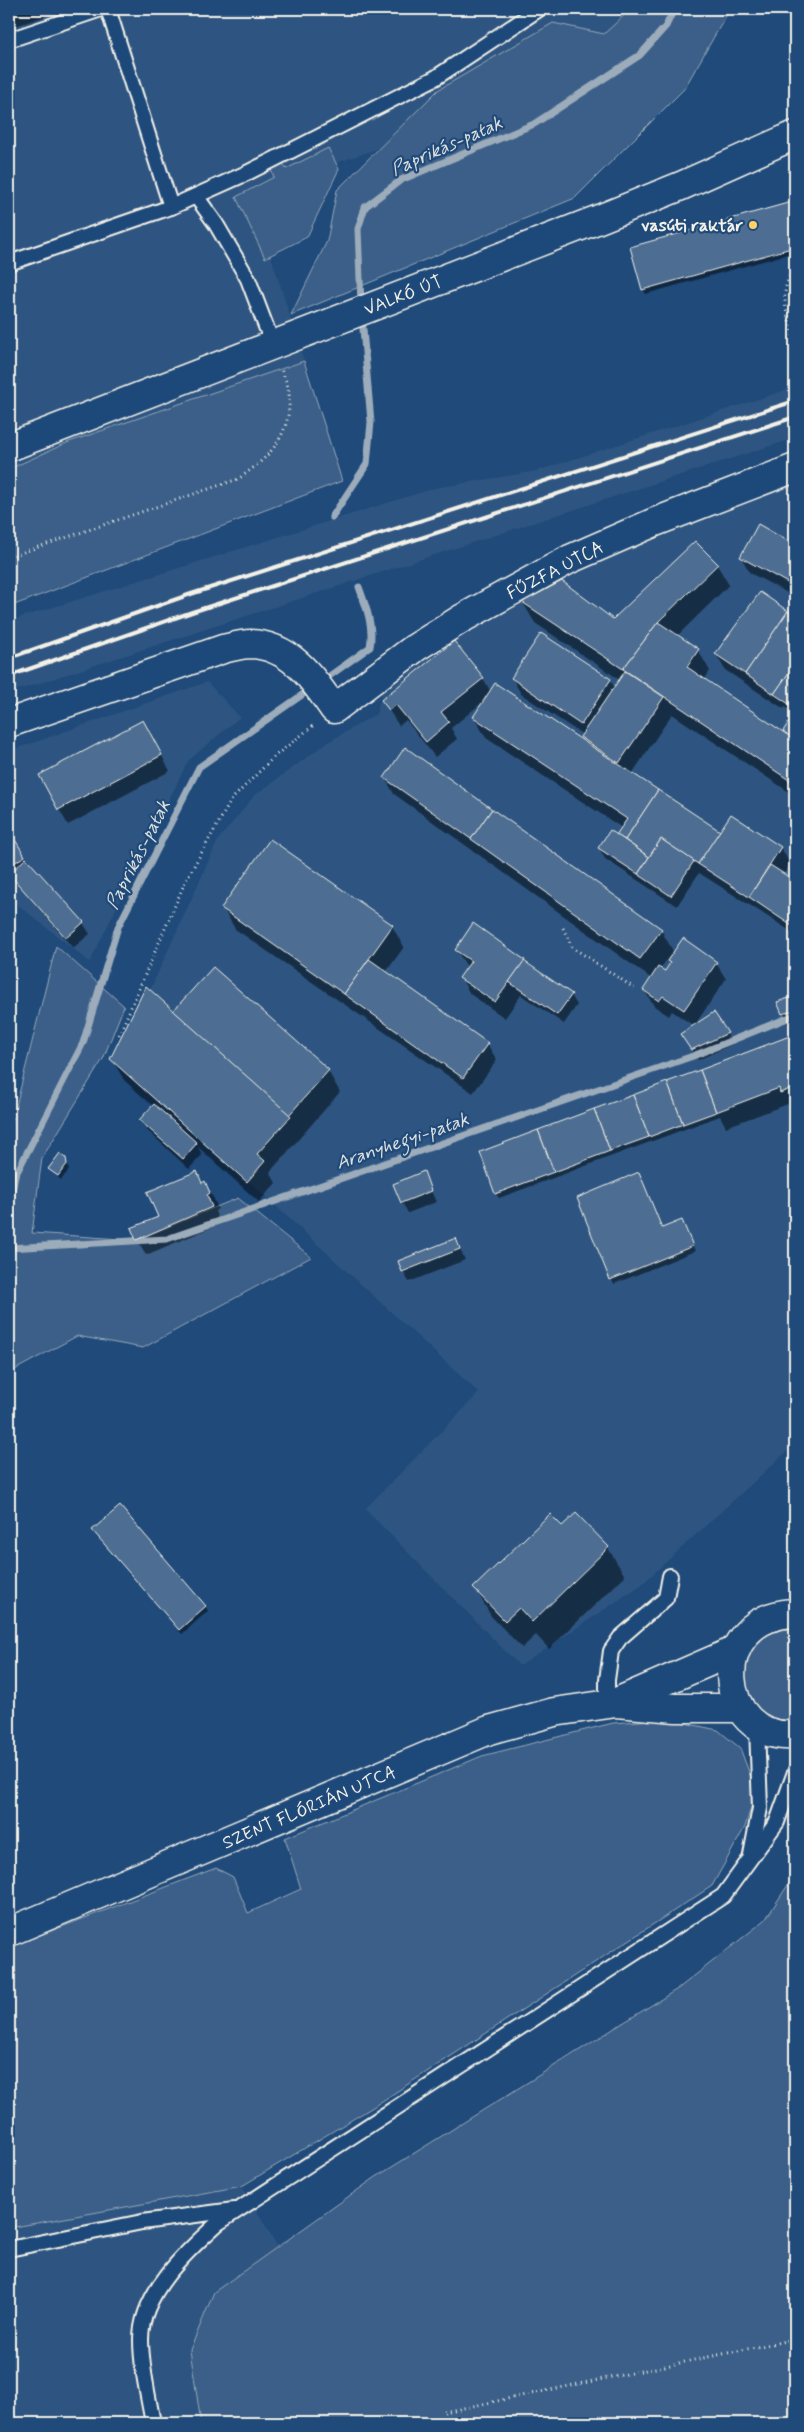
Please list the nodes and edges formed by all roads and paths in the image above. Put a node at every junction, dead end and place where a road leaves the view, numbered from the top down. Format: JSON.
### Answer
{"nodes":[{"id":1,"x":101,"y":9,"type":"edge"},
{"id":2,"x":108,"y":9,"type":"edge"},
{"id":3,"x":539,"y":9,"type":"edge"},
{"id":4,"x":9,"y":40,"type":"edge"},
{"id":5,"x":795,"y":135,"type":"edge"},
{"id":6,"x":196,"y":196,"type":"junction"},
{"id":7,"x":171,"y":207,"type":"junction"},
{"id":8,"x":9,"y":263,"type":"edge"},
{"id":9,"x":795,"y":268,"type":"edge"},
{"id":10,"x":795,"y":340,"type":"edge"},
{"id":11,"x":273,"y":345,"type":"junction"},
{"id":12,"x":9,"y":447,"type":"edge"},
{"id":13,"x":795,"y":468,"type":"edge"},
{"id":14,"x":9,"y":557,"type":"edge"},
{"id":15,"x":328,"y":701,"type":"junction"},
{"id":16,"x":9,"y":723,"type":"edge"},
{"id":17,"x":563,"y":928,"type":"dead end"},
{"id":18,"x":634,"y":988,"type":"dead end"},
{"id":19,"x":119,"y":1035,"type":"dead end"},
{"id":20,"x":670,"y":1576,"type":"dead end"},
{"id":21,"x":795,"y":1612,"type":"edge"},
{"id":22,"x":734,"y":1651,"type":"junction"},
{"id":23,"x":611,"y":1703,"type":"junction"},
{"id":24,"x":748,"y":1717,"type":"junction"},
{"id":25,"x":795,"y":1735,"type":"edge"},
{"id":26,"x":795,"y":1772,"type":"edge"},
{"id":27,"x":749,"y":1863,"type":"junction"},
{"id":28,"x":9,"y":1932,"type":"edge"},
{"id":29,"x":240,"y":2209,"type":"junction"},
{"id":30,"x":9,"y":2249,"type":"edge"},
{"id":31,"x":795,"y":2339,"type":"edge"},
{"id":32,"x":444,"y":2412,"type":"dead end"},
{"id":33,"x":153,"y":2423,"type":"edge"}],
"edges":[{"from":1,"to":4,"type":"lane"},
{"from":2,"to":7,"type":"lane"},
{"from":3,"to":6,"type":"lane"},
{"from":5,"to":11,"type":"street","name":"VALKÓ ÚT"},
{"from":6,"to":7,"type":"lane"},
{"from":6,"to":11,"type":"lane"},
{"from":7,"to":8,"type":"lane"},
{"from":9,"to":10,"type":"path"},
{"from":11,"to":12,"type":"street","name":"VALKÓ ÚT"},
{"from":11,"to":14,"type":"path"},
{"from":13,"to":15,"type":"street","name":"FŰZFA UTCA"},
{"from":15,"to":16,"type":"street"},
{"from":15,"to":19,"type":"path"},
{"from":17,"to":18,"type":"path"},
{"from":20,"to":23,"type":"lane"},
{"from":21,"to":22,"type":"street"},
{"from":22,"to":23,"type":"street","name":"SZENT FLÓRIÁN UTCA"},
{"from":22,"to":24,"type":"street"},
{"from":23,"to":24,"type":"street","name":"SZENT FLÓRIÁN UTCA"},
{"from":23,"to":28,"type":"street","name":"SZENT FLÓRIÁN UTCA"},
{"from":24,"to":25,"type":"street"},
{"from":24,"to":27,"type":"lane"},
{"from":26,"to":27,"type":"lane"},
{"from":27,"to":29,"type":"lane"},
{"from":29,"to":30,"type":"lane"},
{"from":29,"to":33,"type":"lane"},
{"from":31,"to":32,"type":"path"}]}
